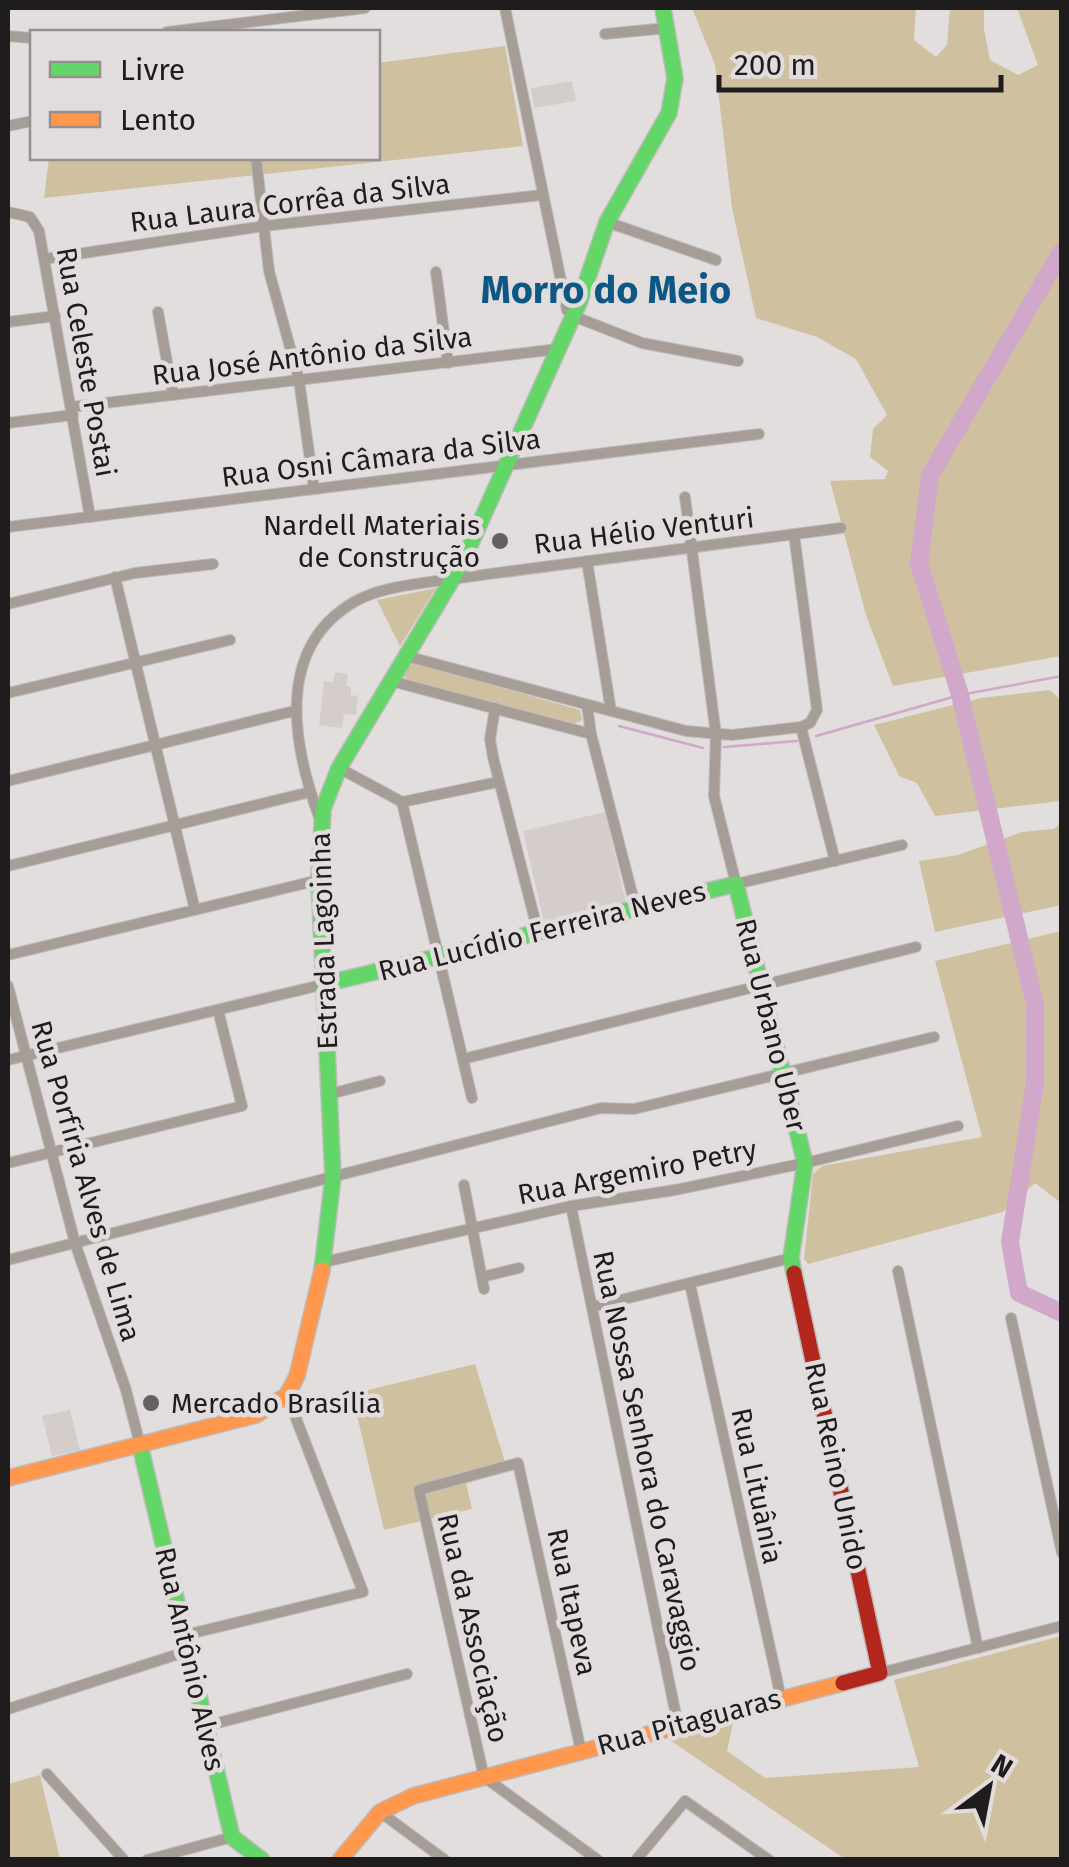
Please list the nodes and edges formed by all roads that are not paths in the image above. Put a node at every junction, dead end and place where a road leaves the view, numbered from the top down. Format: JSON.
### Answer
{"nodes":[{"id":1,"x":365,"y":8,"type":"edge"},
{"id":2,"x":505,"y":8,"type":"edge"},
{"id":3,"x":663,"y":8,"type":"edge"},
{"id":4,"x":667,"y":28,"type":"junction"},
{"id":5,"x":233,"y":29,"type":"edge"},
{"id":6,"x":606,"y":34,"type":"dead end"},
{"id":7,"x":256,"y":160,"type":"edge"},
{"id":8,"x":542,"y":195,"type":"junction"},
{"id":9,"x":8,"y":212,"type":"edge"},
{"id":10,"x":607,"y":222,"type":"junction"},
{"id":11,"x":264,"y":226,"type":"junction"},
{"id":12,"x":44,"y":259,"type":"junction"},
{"id":13,"x":716,"y":260,"type":"dead end"},
{"id":14,"x":436,"y":272,"type":"dead end"},
{"id":15,"x":158,"y":312,"type":"dead end"},
{"id":16,"x":54,"y":316,"type":"junction"},
{"id":17,"x":573,"y":316,"type":"junction"},
{"id":18,"x":8,"y":322,"type":"edge"},
{"id":19,"x":558,"y":350,"type":"junction"},
{"id":20,"x":448,"y":362,"type":"junction"},
{"id":21,"x":738,"y":362,"type":"dead end"},
{"id":22,"x":299,"y":380,"type":"junction"},
{"id":23,"x":173,"y":395,"type":"junction"},
{"id":24,"x":72,"y":411,"type":"junction"},
{"id":25,"x":8,"y":423,"type":"edge"},
{"id":26,"x":759,"y":434,"type":"dead end"},
{"id":27,"x":506,"y":466,"type":"junction"},
{"id":28,"x":314,"y":489,"type":"junction"},
{"id":29,"x":684,"y":497,"type":"dead end"},
{"id":30,"x":90,"y":517,"type":"junction"},
{"id":31,"x":8,"y":527,"type":"edge"},
{"id":32,"x":841,"y":528,"type":"dead end"},
{"id":33,"x":794,"y":534,"type":"junction"},
{"id":34,"x":691,"y":548,"type":"junction"},
{"id":35,"x":587,"y":562,"type":"junction"},
{"id":36,"x":213,"y":564,"type":"dead end"},
{"id":37,"x":115,"y":578,"type":"junction"},
{"id":38,"x":452,"y":579,"type":"junction"},
{"id":39,"x":8,"y":604,"type":"edge"},
{"id":40,"x":230,"y":640,"type":"dead end"},
{"id":41,"x":406,"y":656,"type":"junction"},
{"id":42,"x":136,"y":662,"type":"junction"},
{"id":43,"x":391,"y":681,"type":"junction"},
{"id":44,"x":8,"y":693,"type":"edge"},
{"id":45,"x":587,"y":705,"type":"junction"},
{"id":46,"x":495,"y":708,"type":"junction"},
{"id":47,"x":294,"y":711,"type":"junction"},
{"id":48,"x":611,"y":712,"type":"junction"},
{"id":49,"x":801,"y":727,"type":"junction"},
{"id":50,"x":591,"y":734,"type":"junction"},
{"id":51,"x":716,"y":735,"type":"junction"},
{"id":52,"x":156,"y":745,"type":"junction"},
{"id":53,"x":339,"y":768,"type":"junction"},
{"id":54,"x":8,"y":781,"type":"edge"},
{"id":55,"x":498,"y":782,"type":"junction"},
{"id":56,"x":310,"y":792,"type":"junction"},
{"id":57,"x":402,"y":802,"type":"junction"},
{"id":58,"x":319,"y":817,"type":"junction"},
{"id":59,"x":175,"y":825,"type":"junction"},
{"id":60,"x":902,"y":846,"type":"dead end"},
{"id":61,"x":835,"y":861,"type":"junction"},
{"id":62,"x":8,"y":866,"type":"edge"},
{"id":63,"x":319,"y":880,"type":"junction"},
{"id":64,"x":736,"y":884,"type":"junction"},
{"id":65,"x":636,"y":908,"type":"junction"},
{"id":66,"x":195,"y":910,"type":"junction"},
{"id":67,"x":538,"y":932,"type":"junction"},
{"id":68,"x":916,"y":948,"type":"dead end"},
{"id":69,"x":8,"y":955,"type":"edge"},
{"id":70,"x":438,"y":956,"type":"junction"},
{"id":71,"x":325,"y":984,"type":"junction"},
{"id":72,"x":8,"y":986,"type":"edge"},
{"id":73,"x":761,"y":986,"type":"junction"},
{"id":74,"x":218,"y":1010,"type":"junction"},
{"id":75,"x":934,"y":1037,"type":"dead end"},
{"id":76,"x":25,"y":1056,"type":"junction"},
{"id":77,"x":463,"y":1058,"type":"junction"},
{"id":78,"x":8,"y":1060,"type":"edge"},
{"id":79,"x":783,"y":1073,"type":"junction"},
{"id":80,"x":380,"y":1081,"type":"dead end"},
{"id":81,"x":330,"y":1094,"type":"junction"},
{"id":82,"x":472,"y":1098,"type":"dead end"},
{"id":83,"x":958,"y":1126,"type":"dead end"},
{"id":84,"x":50,"y":1153,"type":"junction"},
{"id":85,"x":8,"y":1163,"type":"edge"},
{"id":86,"x":805,"y":1163,"type":"junction"},
{"id":87,"x":334,"y":1176,"type":"junction"},
{"id":88,"x":464,"y":1185,"type":"dead end"},
{"id":89,"x":571,"y":1206,"type":"junction"},
{"id":90,"x":472,"y":1228,"type":"junction"},
{"id":91,"x":75,"y":1243,"type":"junction"},
{"id":92,"x":791,"y":1258,"type":"junction"},
{"id":93,"x":8,"y":1260,"type":"edge"},
{"id":94,"x":324,"y":1262,"type":"junction"},
{"id":95,"x":519,"y":1268,"type":"dead end"},
{"id":96,"x":898,"y":1271,"type":"dead end"},
{"id":97,"x":690,"y":1284,"type":"junction"},
{"id":98,"x":592,"y":1306,"type":"junction"},
{"id":99,"x":1011,"y":1318,"type":"dead end"},
{"id":100,"x":286,"y":1395,"type":"junction"},
{"id":101,"x":140,"y":1445,"type":"junction"},
{"id":102,"x":8,"y":1478,"type":"edge"},
{"id":103,"x":418,"y":1490,"type":"joint"},
{"id":104,"x":1062,"y":1552,"type":"edge"},
{"id":105,"x":1062,"y":1626,"type":"edge"},
{"id":106,"x":186,"y":1643,"type":"junction"},
{"id":107,"x":978,"y":1648,"type":"junction"},
{"id":108,"x":880,"y":1673,"type":"junction"},
{"id":109,"x":408,"y":1674,"type":"dead end"},
{"id":110,"x":781,"y":1698,"type":"junction"},
{"id":111,"x":8,"y":1709,"type":"edge"},
{"id":112,"x":678,"y":1725,"type":"junction"},
{"id":113,"x":206,"y":1726,"type":"junction"},
{"id":114,"x":581,"y":1751,"type":"junction"},
{"id":115,"x":47,"y":1774,"type":"dead end"},
{"id":116,"x":484,"y":1777,"type":"junction"},
{"id":117,"x":380,"y":1812,"type":"junction"},
{"id":118,"x":232,"y":1837,"type":"junction"},
{"id":119,"x":124,"y":1860,"type":"edge"},
{"id":120,"x":147,"y":1860,"type":"edge"},
{"id":121,"x":262,"y":1860,"type":"edge"},
{"id":122,"x":340,"y":1860,"type":"edge"},
{"id":123,"x":445,"y":1860,"type":"edge"},
{"id":124,"x":598,"y":1860,"type":"edge"},
{"id":125,"x":636,"y":1860,"type":"edge"},
{"id":126,"x":769,"y":1860,"type":"edge"}],
"edges":[{"from":1,"to":5,"type":"street"},
{"from":2,"to":8,"type":"street"},
{"from":3,"to":4,"type":"street"},
{"from":4,"to":6,"type":"street"},
{"from":4,"to":10,"type":"street"},
{"from":7,"to":11,"type":"street"},
{"from":8,"to":11,"type":"street","name":"Rua Laura Corrêa da Silva"},
{"from":8,"to":17,"type":"street"},
{"from":9,"to":12,"type":"street","name":"Rua Celeste Postai"},
{"from":10,"to":13,"type":"street"},
{"from":10,"to":17,"type":"street"},
{"from":11,"to":12,"type":"street","name":"Rua Laura Corrêa da Silva"},
{"from":11,"to":22,"type":"street"},
{"from":12,"to":16,"type":"street","name":"Rua Celeste Postai"},
{"from":14,"to":20,"type":"street"},
{"from":15,"to":23,"type":"street"},
{"from":16,"to":18,"type":"street"},
{"from":16,"to":24,"type":"street","name":"Rua Celeste Postai"},
{"from":17,"to":19,"type":"street"},
{"from":17,"to":21,"type":"street"},
{"from":19,"to":20,"type":"street","name":"Rua José Antônio da Silva"},
{"from":19,"to":27,"type":"street"},
{"from":20,"to":22,"type":"street","name":"Rua José Antônio da Silva"},
{"from":22,"to":23,"type":"street","name":"Rua José Antônio da Silva"},
{"from":22,"to":28,"type":"street"},
{"from":23,"to":24,"type":"street","name":"Rua José Antônio da Silva"},
{"from":24,"to":25,"type":"street","name":"Rua José Antônio da Silva"},
{"from":24,"to":30,"type":"street","name":"Rua Celeste Postai"},
{"from":26,"to":27,"type":"street","name":"Rua Osni Câmara da Silva"},
{"from":27,"to":28,"type":"street","name":"Rua Osni Câmara da Silva"},
{"from":27,"to":38,"type":"street"},
{"from":28,"to":30,"type":"street","name":"Rua Osni Câmara da Silva"},
{"from":29,"to":34,"type":"street","name":"Rua Urbano Uber"},
{"from":30,"to":31,"type":"street","name":"Rua Osni Câmara da Silva"},
{"from":32,"to":33,"type":"street","name":"Rua Hélio Venturi"},
{"from":33,"to":34,"type":"street","name":"Rua Hélio Venturi"},
{"from":33,"to":49,"type":"street"},
{"from":34,"to":35,"type":"street","name":"Rua Hélio Venturi"},
{"from":34,"to":51,"type":"street","name":"Rua Urbano Uber"},
{"from":35,"to":38,"type":"street","name":"Rua Hélio Venturi"},
{"from":35,"to":48,"type":"street"},
{"from":36,"to":37,"type":"street"},
{"from":37,"to":39,"type":"street"},
{"from":37,"to":42,"type":"street"},
{"from":38,"to":41,"type":"street"},
{"from":38,"to":47,"type":"street","name":"Estrada Lagoinha"},
{"from":40,"to":42,"type":"street"},
{"from":41,"to":43,"type":"street"},
{"from":41,"to":45,"type":"street"},
{"from":42,"to":44,"type":"street"},
{"from":42,"to":52,"type":"street"},
{"from":43,"to":46,"type":"street"},
{"from":43,"to":53,"type":"street"},
{"from":45,"to":48,"type":"street"},
{"from":45,"to":50,"type":"street"},
{"from":46,"to":50,"type":"street"},
{"from":46,"to":55,"type":"street"},
{"from":47,"to":52,"type":"street"},
{"from":47,"to":56,"type":"street","name":"Estrada Lagoinha"},
{"from":48,"to":51,"type":"street"},
{"from":49,"to":51,"type":"street"},
{"from":49,"to":61,"type":"street"},
{"from":50,"to":65,"type":"street"},
{"from":51,"to":64,"type":"street","name":"Rua Urbano Uber"},
{"from":52,"to":54,"type":"street"},
{"from":52,"to":59,"type":"street"},
{"from":53,"to":57,"type":"street"},
{"from":53,"to":58,"type":"street"},
{"from":55,"to":57,"type":"street"},
{"from":55,"to":67,"type":"street"},
{"from":56,"to":58,"type":"street","name":"Estrada Lagoinha"},
{"from":56,"to":59,"type":"street"},
{"from":57,"to":70,"type":"street"},
{"from":58,"to":63,"type":"street","name":"Estrada Lagoinha"},
{"from":59,"to":62,"type":"street"},
{"from":59,"to":66,"type":"street"},
{"from":60,"to":61,"type":"street","name":"Rua Lucídio Ferreira Neves"},
{"from":61,"to":64,"type":"street","name":"Rua Lucídio Ferreira Neves"},
{"from":63,"to":66,"type":"street"},
{"from":63,"to":71,"type":"street","name":"Estrada Lagoinha"},
{"from":64,"to":65,"type":"street","name":"Rua Lucídio Ferreira Neves"},
{"from":64,"to":73,"type":"street","name":"Rua Urbano Uber"},
{"from":65,"to":67,"type":"street","name":"Rua Lucídio Ferreira Neves"},
{"from":66,"to":69,"type":"street"},
{"from":67,"to":70,"type":"street","name":"Rua Lucídio Ferreira Neves"},
{"from":68,"to":73,"type":"street"},
{"from":70,"to":71,"type":"street","name":"Rua Lucídio Ferreira Neves"},
{"from":70,"to":77,"type":"street"},
{"from":71,"to":74,"type":"street","name":"Rua Lucídio Ferreira Neves"},
{"from":71,"to":81,"type":"street","name":"Estrada Lagoinha"},
{"from":72,"to":76,"type":"street","name":"Rua Porfíria Alves de Lima"},
{"from":73,"to":77,"type":"street"},
{"from":73,"to":79,"type":"street","name":"Rua Urbano Uber"},
{"from":74,"to":76,"type":"street","name":"Rua Lucídio Ferreira Neves"},
{"from":74,"to":84,"type":"street"},
{"from":75,"to":79,"type":"street"},
{"from":76,"to":78,"type":"street","name":"Rua Lucídio Ferreira Neves"},
{"from":76,"to":84,"type":"street","name":"Rua Porfíria Alves de Lima"},
{"from":77,"to":82,"type":"street"},
{"from":79,"to":86,"type":"street","name":"Rua Urbano Uber"},
{"from":79,"to":87,"type":"street"},
{"from":80,"to":81,"type":"street"},
{"from":81,"to":87,"type":"street","name":"Estrada Lagoinha"},
{"from":83,"to":86,"type":"street","name":"Rua Argemiro Petry"},
{"from":84,"to":85,"type":"street"},
{"from":84,"to":91,"type":"street","name":"Rua Porfíria Alves de Lima"},
{"from":86,"to":89,"type":"street","name":"Rua Argemiro Petry"},
{"from":86,"to":92,"type":"street","name":"Rua Urbano Uber"},
{"from":87,"to":91,"type":"street"},
{"from":87,"to":94,"type":"street","name":"Estrada Lagoinha"},
{"from":88,"to":90,"type":"street"},
{"from":89,"to":90,"type":"street","name":"Rua Argemiro Petry"},
{"from":89,"to":98,"type":"street","name":"Rua Nossa Senhora do Caravaggio"},
{"from":90,"to":94,"type":"street","name":"Rua Argemiro Petry"},
{"from":90,"to":95,"type":"street"},
{"from":91,"to":93,"type":"street"},
{"from":91,"to":101,"type":"street","name":"Rua Porfíria Alves de Lima"},
{"from":92,"to":97,"type":"street"},
{"from":92,"to":108,"type":"street","name":"Rua Reino Unido"},
{"from":94,"to":100,"type":"street","name":"Estrada Lagoinha"},
{"from":96,"to":107,"type":"street"},
{"from":97,"to":98,"type":"street"},
{"from":97,"to":110,"type":"street","name":"Rua Lituânia"},
{"from":98,"to":112,"type":"street","name":"Rua Nossa Senhora do Caravaggio"},
{"from":99,"to":104,"type":"street"},
{"from":100,"to":101,"type":"street"},
{"from":100,"to":106,"type":"street"},
{"from":101,"to":102,"type":"street"},
{"from":101,"to":106,"type":"street","name":"Rua Antônio Alves"},
{"from":103,"to":114,"type":"street","name":"Rua Itapeva"},
{"from":103,"to":116,"type":"street","name":"Rua da Associação"},
{"from":105,"to":107,"type":"street","name":"Rua Pitaguaras"},
{"from":106,"to":111,"type":"street"},
{"from":106,"to":113,"type":"street","name":"Rua Antônio Alves"},
{"from":107,"to":108,"type":"street","name":"Rua Pitaguaras"},
{"from":108,"to":110,"type":"street","name":"Rua Pitaguaras"},
{"from":109,"to":113,"type":"street"},
{"from":110,"to":112,"type":"street","name":"Rua Pitaguaras"},
{"from":112,"to":114,"type":"street","name":"Rua Pitaguaras"},
{"from":113,"to":118,"type":"street","name":"Rua Antônio Alves"},
{"from":114,"to":116,"type":"street","name":"Rua Pitaguaras"},
{"from":115,"to":119,"type":"street"},
{"from":116,"to":117,"type":"street","name":"Rua Pitaguaras"},
{"from":116,"to":124,"type":"street"},
{"from":117,"to":122,"type":"street","name":"Rua Pitaguaras"},
{"from":117,"to":123,"type":"street"},
{"from":118,"to":120,"type":"street"},
{"from":118,"to":121,"type":"street"},
{"from":125,"to":126,"type":"street"}]}
